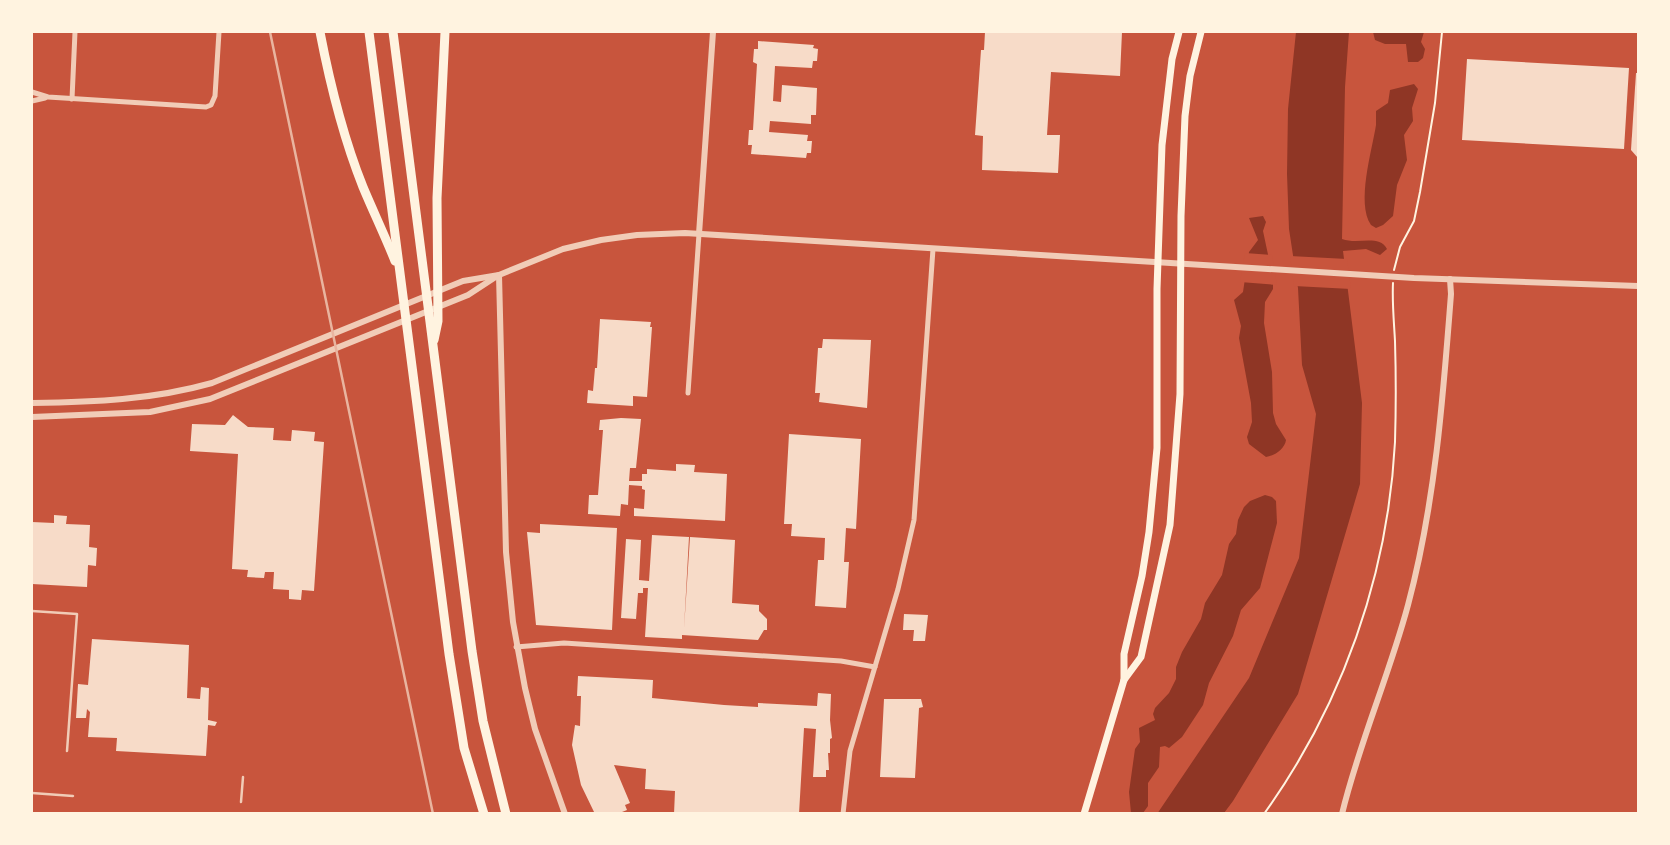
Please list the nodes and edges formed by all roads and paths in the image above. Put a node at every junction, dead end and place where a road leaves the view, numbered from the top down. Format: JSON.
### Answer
{"nodes":[{"id":1,"x":75,"y":32,"type":"edge"},
{"id":2,"x":219,"y":32,"type":"edge"},
{"id":3,"x":320,"y":32,"type":"edge"},
{"id":4,"x":369,"y":32,"type":"edge"},
{"id":5,"x":393,"y":32,"type":"edge"},
{"id":6,"x":445,"y":32,"type":"edge"},
{"id":7,"x":713,"y":32,"type":"edge"},
{"id":8,"x":1179,"y":32,"type":"edge"},
{"id":9,"x":1201,"y":32,"type":"edge"},
{"id":10,"x":1442,"y":32,"type":"edge"},
{"id":11,"x":32,"y":92,"type":"edge"},
{"id":12,"x":48,"y":97,"type":"junction"},
{"id":13,"x":72,"y":99,"type":"junction"},
{"id":14,"x":32,"y":101,"type":"edge"},
{"id":15,"x":699,"y":234,"type":"junction"},
{"id":16,"x":933,"y":249,"type":"junction"},
{"id":17,"x":400,"y":272,"type":"junction"},
{"id":18,"x":499,"y":275,"type":"junction"},
{"id":19,"x":1450,"y":279,"type":"junction"},
{"id":20,"x":1639,"y":286,"type":"edge"},
{"id":21,"x":433,"y":345,"type":"junction"},
{"id":22,"x":688,"y":393,"type":"dead end"},
{"id":23,"x":32,"y":403,"type":"edge"},
{"id":24,"x":32,"y":417,"type":"edge"},
{"id":25,"x":32,"y":611,"type":"edge"},
{"id":26,"x":516,"y":647,"type":"junction"},
{"id":27,"x":875,"y":667,"type":"junction"},
{"id":28,"x":1124,"y":680,"type":"junction"},
{"id":29,"x":67,"y":751,"type":"dead end"},
{"id":30,"x":243,"y":777,"type":"dead end"},
{"id":31,"x":32,"y":793,"type":"edge"},
{"id":32,"x":73,"y":796,"type":"dead end"},
{"id":33,"x":241,"y":802,"type":"dead end"},
{"id":34,"x":484,"y":814,"type":"edge"},
{"id":35,"x":506,"y":814,"type":"edge"},
{"id":36,"x":565,"y":814,"type":"edge"},
{"id":37,"x":843,"y":814,"type":"edge"},
{"id":38,"x":1084,"y":814,"type":"edge"},
{"id":39,"x":1264,"y":814,"type":"edge"},
{"id":40,"x":1342,"y":814,"type":"edge"}],
"edges":[{"from":1,"to":13,"type":"street"},
{"from":2,"to":13,"type":"street"},
{"from":3,"to":17,"type":"highway"},
{"from":4,"to":17,"type":"highway"},
{"from":5,"to":21,"type":"highway"},
{"from":6,"to":21,"type":"highway"},
{"from":7,"to":15,"type":"street"},
{"from":8,"to":28,"type":"main road"},
{"from":9,"to":28,"type":"main road"},
{"from":10,"to":39,"type":"path"},
{"from":11,"to":12,"type":"street"},
{"from":12,"to":13,"type":"street"},
{"from":12,"to":14,"type":"street"},
{"from":15,"to":16,"type":"street"},
{"from":15,"to":18,"type":"street"},
{"from":15,"to":22,"type":"street"},
{"from":16,"to":19,"type":"street"},
{"from":16,"to":27,"type":"street"},
{"from":17,"to":34,"type":"highway"},
{"from":18,"to":23,"type":"street"},
{"from":18,"to":24,"type":"street"},
{"from":18,"to":26,"type":"street"},
{"from":19,"to":20,"type":"street"},
{"from":19,"to":40,"type":"street"},
{"from":21,"to":35,"type":"highway"},
{"from":25,"to":29,"type":"lane"},
{"from":26,"to":27,"type":"street"},
{"from":26,"to":36,"type":"street"},
{"from":27,"to":37,"type":"street"},
{"from":28,"to":38,"type":"main road"},
{"from":30,"to":33,"type":"lane"},
{"from":31,"to":32,"type":"lane"}]}
